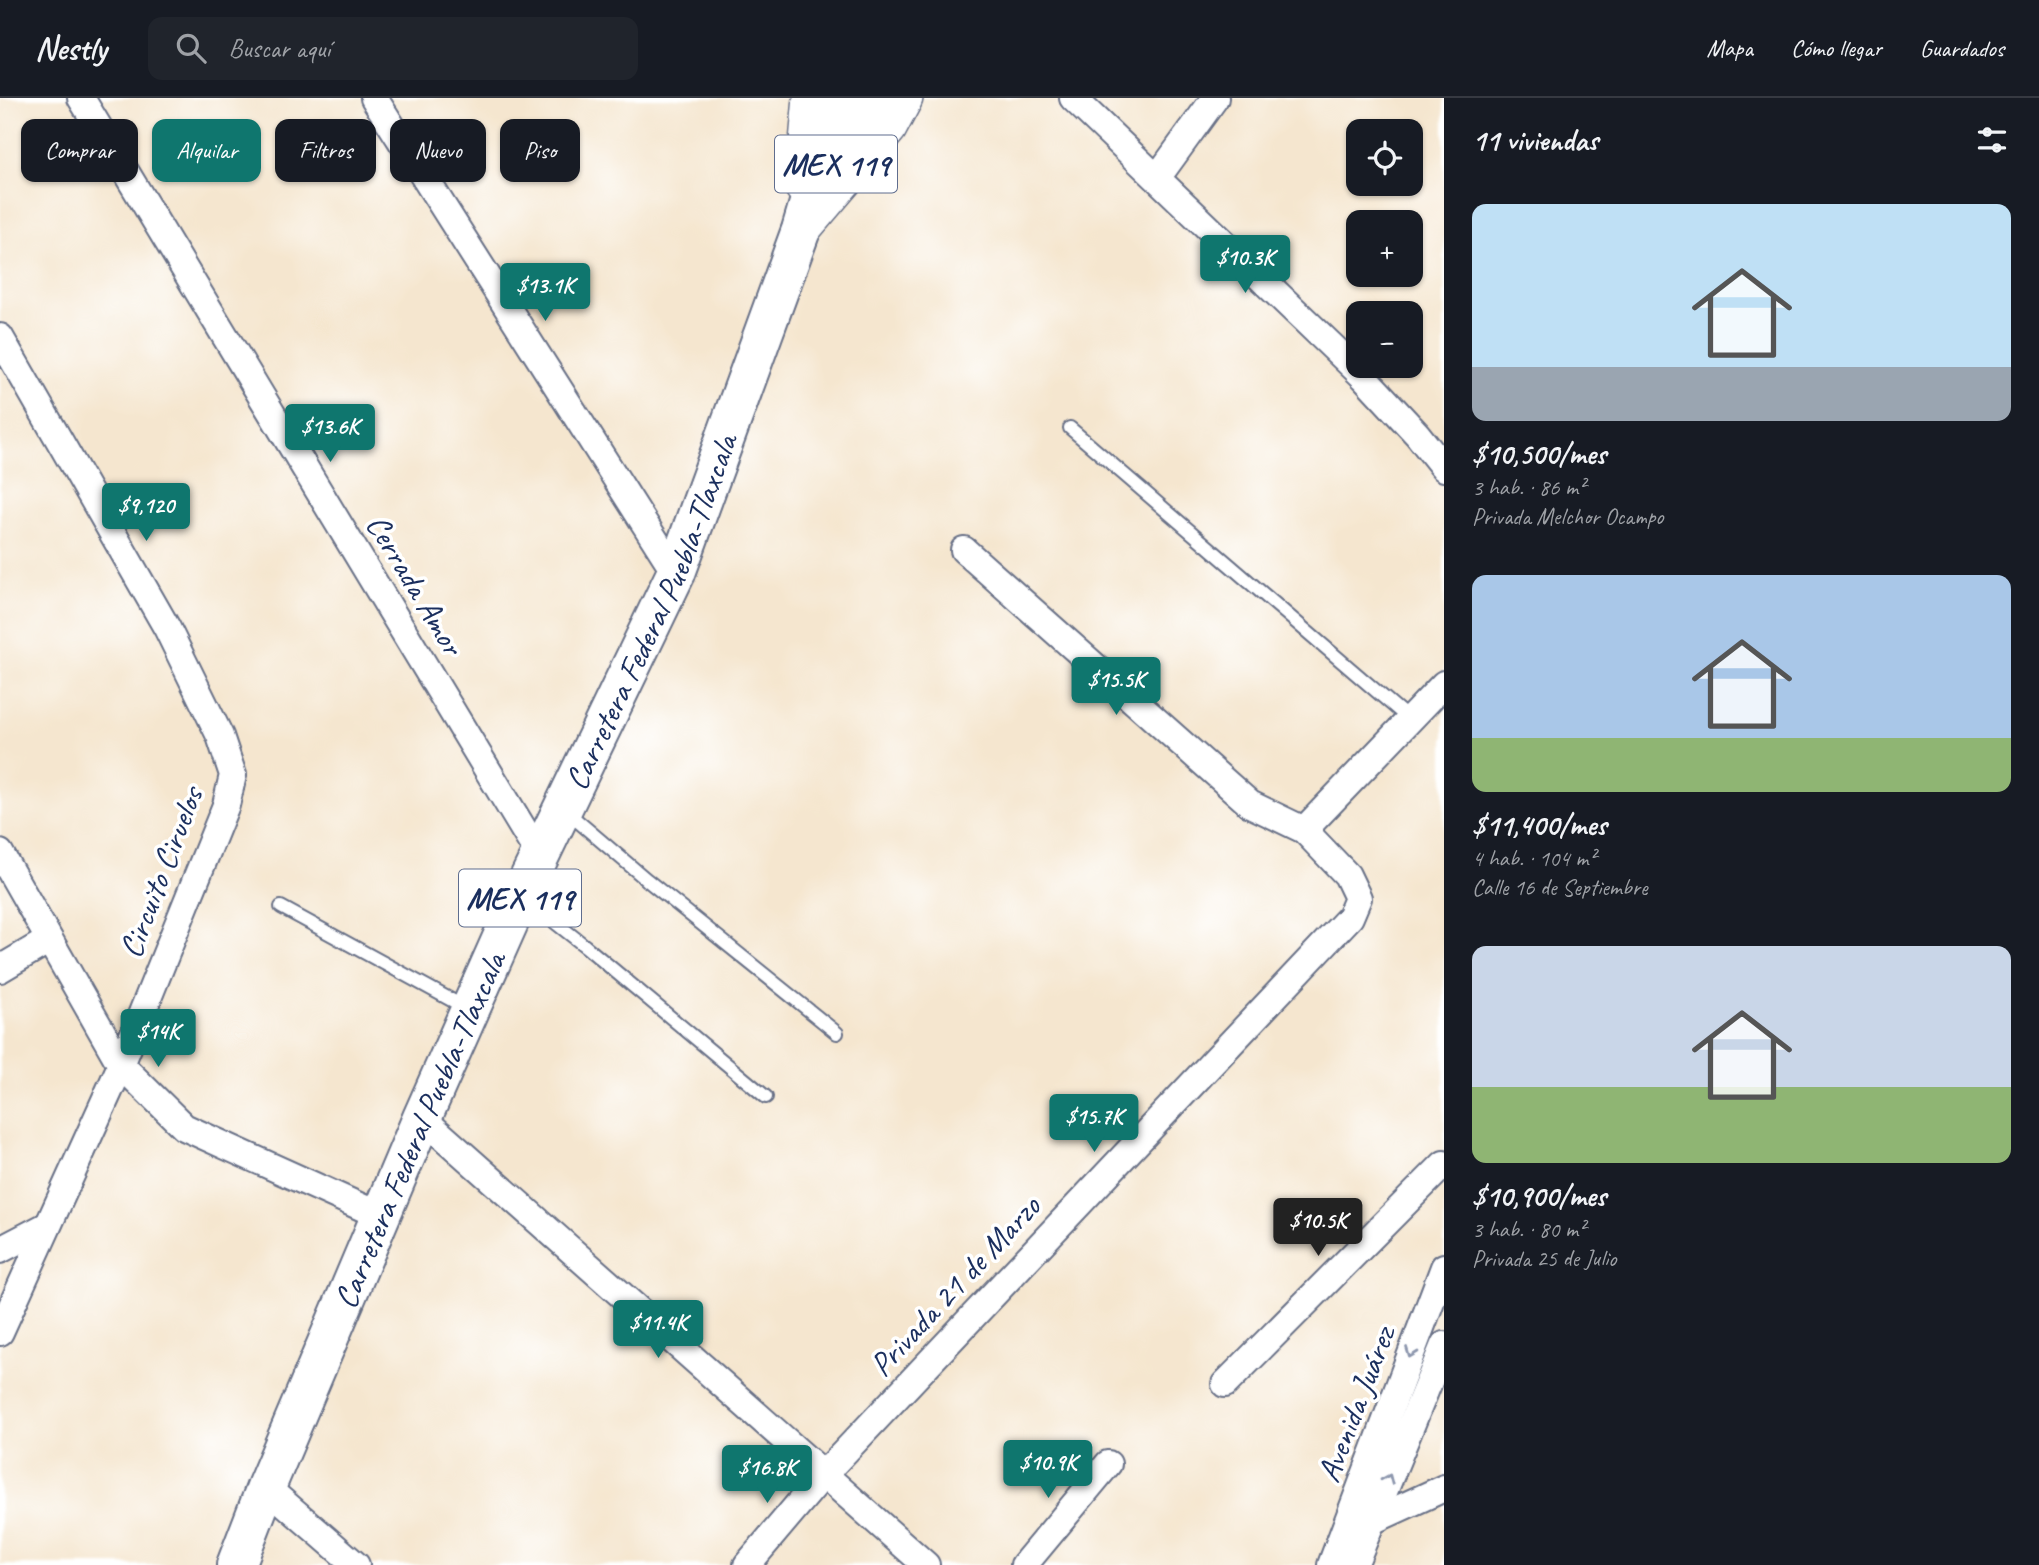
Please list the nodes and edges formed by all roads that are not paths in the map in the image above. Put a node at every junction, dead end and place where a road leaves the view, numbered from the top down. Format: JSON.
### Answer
{"nodes":[{"id":1,"x":81,"y":98,"type":"edge"},
{"id":2,"x":374,"y":98,"type":"edge"},
{"id":3,"x":812,"y":98,"type":"edge"},
{"id":4,"x":840,"y":98,"type":"edge"},
{"id":5,"x":871,"y":98,"type":"edge"},
{"id":6,"x":904,"y":98,"type":"edge"},
{"id":7,"x":1073,"y":98,"type":"edge"},
{"id":8,"x":1215,"y":98,"type":"edge"},
{"id":9,"x":1157,"y":178,"type":"junction"},
{"id":10,"x":801,"y":230,"type":"junction"},
{"id":11,"x":0,"y":337,"type":"edge"},
{"id":12,"x":1070,"y":428,"type":"dead end"},
{"id":13,"x":1444,"y":468,"type":"edge"},
{"id":14,"x":964,"y":550,"type":"dead end"},
{"id":15,"x":676,"y":573,"type":"junction"},
{"id":16,"x":1444,"y":684,"type":"edge"},
{"id":17,"x":1410,"y":720,"type":"junction"},
{"id":18,"x":561,"y":807,"type":"junction"},
{"id":19,"x":1304,"y":830,"type":"junction"},
{"id":20,"x":0,"y":853,"type":"edge"},
{"id":21,"x":539,"y":855,"type":"junction"},
{"id":22,"x":521,"y":895,"type":"junction"},
{"id":23,"x":281,"y":907,"type":"dead end"},
{"id":24,"x":50,"y":940,"type":"junction"},
{"id":25,"x":0,"y":969,"type":"edge"},
{"id":26,"x":470,"y":1010,"type":"junction"},
{"id":27,"x":837,"y":1033,"type":"dead end"},
{"id":28,"x":121,"y":1065,"type":"junction"},
{"id":29,"x":766,"y":1097,"type":"dead end"},
{"id":30,"x":422,"y":1118,"type":"junction"},
{"id":31,"x":1444,"y":1164,"type":"edge"},
{"id":32,"x":381,"y":1216,"type":"junction"},
{"id":33,"x":46,"y":1226,"type":"junction"},
{"id":34,"x":0,"y":1251,"type":"edge"},
{"id":35,"x":1444,"y":1266,"type":"edge"},
{"id":36,"x":0,"y":1332,"type":"edge"},
{"id":37,"x":1444,"y":1345,"type":"edge"},
{"id":38,"x":1225,"y":1384,"type":"dead end"},
{"id":39,"x":1108,"y":1464,"type":"dead end"},
{"id":40,"x":823,"y":1475,"type":"junction"},
{"id":41,"x":266,"y":1487,"type":"junction"},
{"id":42,"x":1444,"y":1488,"type":"edge"},
{"id":43,"x":1358,"y":1526,"type":"junction"},
{"id":44,"x":236,"y":1565,"type":"edge"},
{"id":45,"x":356,"y":1565,"type":"edge"},
{"id":46,"x":747,"y":1565,"type":"edge"},
{"id":47,"x":926,"y":1565,"type":"edge"},
{"id":48,"x":1024,"y":1565,"type":"edge"},
{"id":49,"x":1331,"y":1565,"type":"edge"},
{"id":50,"x":1354,"y":1565,"type":"edge"}],
"edges":[{"from":1,"to":21,"type":"street","name":"Cerrada Amor"},
{"from":2,"to":15,"type":"street"},
{"from":3,"to":10,"type":"main road","name":"Carretera Federal Puebla-Tlaxcala"},
{"from":4,"to":10,"type":"main road","name":"Carretera Federal Puebla-Tlaxcala","number":"MEX 119"},
{"from":5,"to":10,"type":"main road","name":"Carretera Federal Puebla-Tlaxcala","number":"MEX 119"},
{"from":6,"to":10,"type":"main road","name":"Carretera Federal Puebla-Tlaxcala"},
{"from":7,"to":9,"type":"street"},
{"from":8,"to":9,"type":"street"},
{"from":9,"to":13,"type":"street"},
{"from":10,"to":15,"type":"main road","name":"Carretera Federal Puebla-Tlaxcala","number":"MEX 119"},
{"from":11,"to":28,"type":"street","name":"Circuito Ciruelos"},
{"from":12,"to":17,"type":"lane"},
{"from":14,"to":19,"type":"street"},
{"from":15,"to":18,"type":"main road","name":"Carretera Federal Puebla-Tlaxcala","number":"MEX 119"},
{"from":16,"to":17,"type":"street"},
{"from":17,"to":19,"type":"street"},
{"from":18,"to":21,"type":"main road","name":"Carretera Federal Puebla-Tlaxcala","number":"MEX 119"},
{"from":18,"to":27,"type":"lane"},
{"from":19,"to":40,"type":"street","name":"Privada 21 de Marzo"},
{"from":20,"to":24,"type":"street"},
{"from":21,"to":22,"type":"main road","name":"Carretera Federal Puebla-Tlaxcala","number":"MEX 119"},
{"from":22,"to":26,"type":"main road","name":"Carretera Federal Puebla-Tlaxcala","number":"MEX 119"},
{"from":22,"to":29,"type":"lane"},
{"from":23,"to":26,"type":"lane"},
{"from":24,"to":25,"type":"street"},
{"from":24,"to":28,"type":"street"},
{"from":26,"to":30,"type":"main road","name":"Carretera Federal Puebla-Tlaxcala","number":"MEX 119"},
{"from":28,"to":32,"type":"street"},
{"from":28,"to":33,"type":"street","name":"Circuito Ciruelos"},
{"from":30,"to":32,"type":"main road","name":"Carretera Federal Puebla-Tlaxcala","number":"MEX 119"},
{"from":30,"to":40,"type":"street"},
{"from":31,"to":38,"type":"street"},
{"from":32,"to":41,"type":"main road","name":"Carretera Federal Puebla-Tlaxcala","number":"MEX 119"},
{"from":33,"to":34,"type":"street"},
{"from":33,"to":36,"type":"street","name":"Circuito Ciruelos"},
{"from":35,"to":43,"type":"street","name":"Avenida Juárez","one_way":true},
{"from":43,"to":37,"type":"street","name":"Avenida Juárez","one_way":true},
{"from":39,"to":48,"type":"street"},
{"from":40,"to":46,"type":"street"},
{"from":40,"to":47,"type":"street"},
{"from":41,"to":44,"type":"main road","name":"Carretera Federal Puebla-Tlaxcala","number":"MEX 119"},
{"from":41,"to":45,"type":"street"},
{"from":42,"to":43,"type":"street"},
{"from":43,"to":49,"type":"street","name":"Avenida Juárez"},
{"from":43,"to":50,"type":"street","name":"Avenida Juárez"}]}
